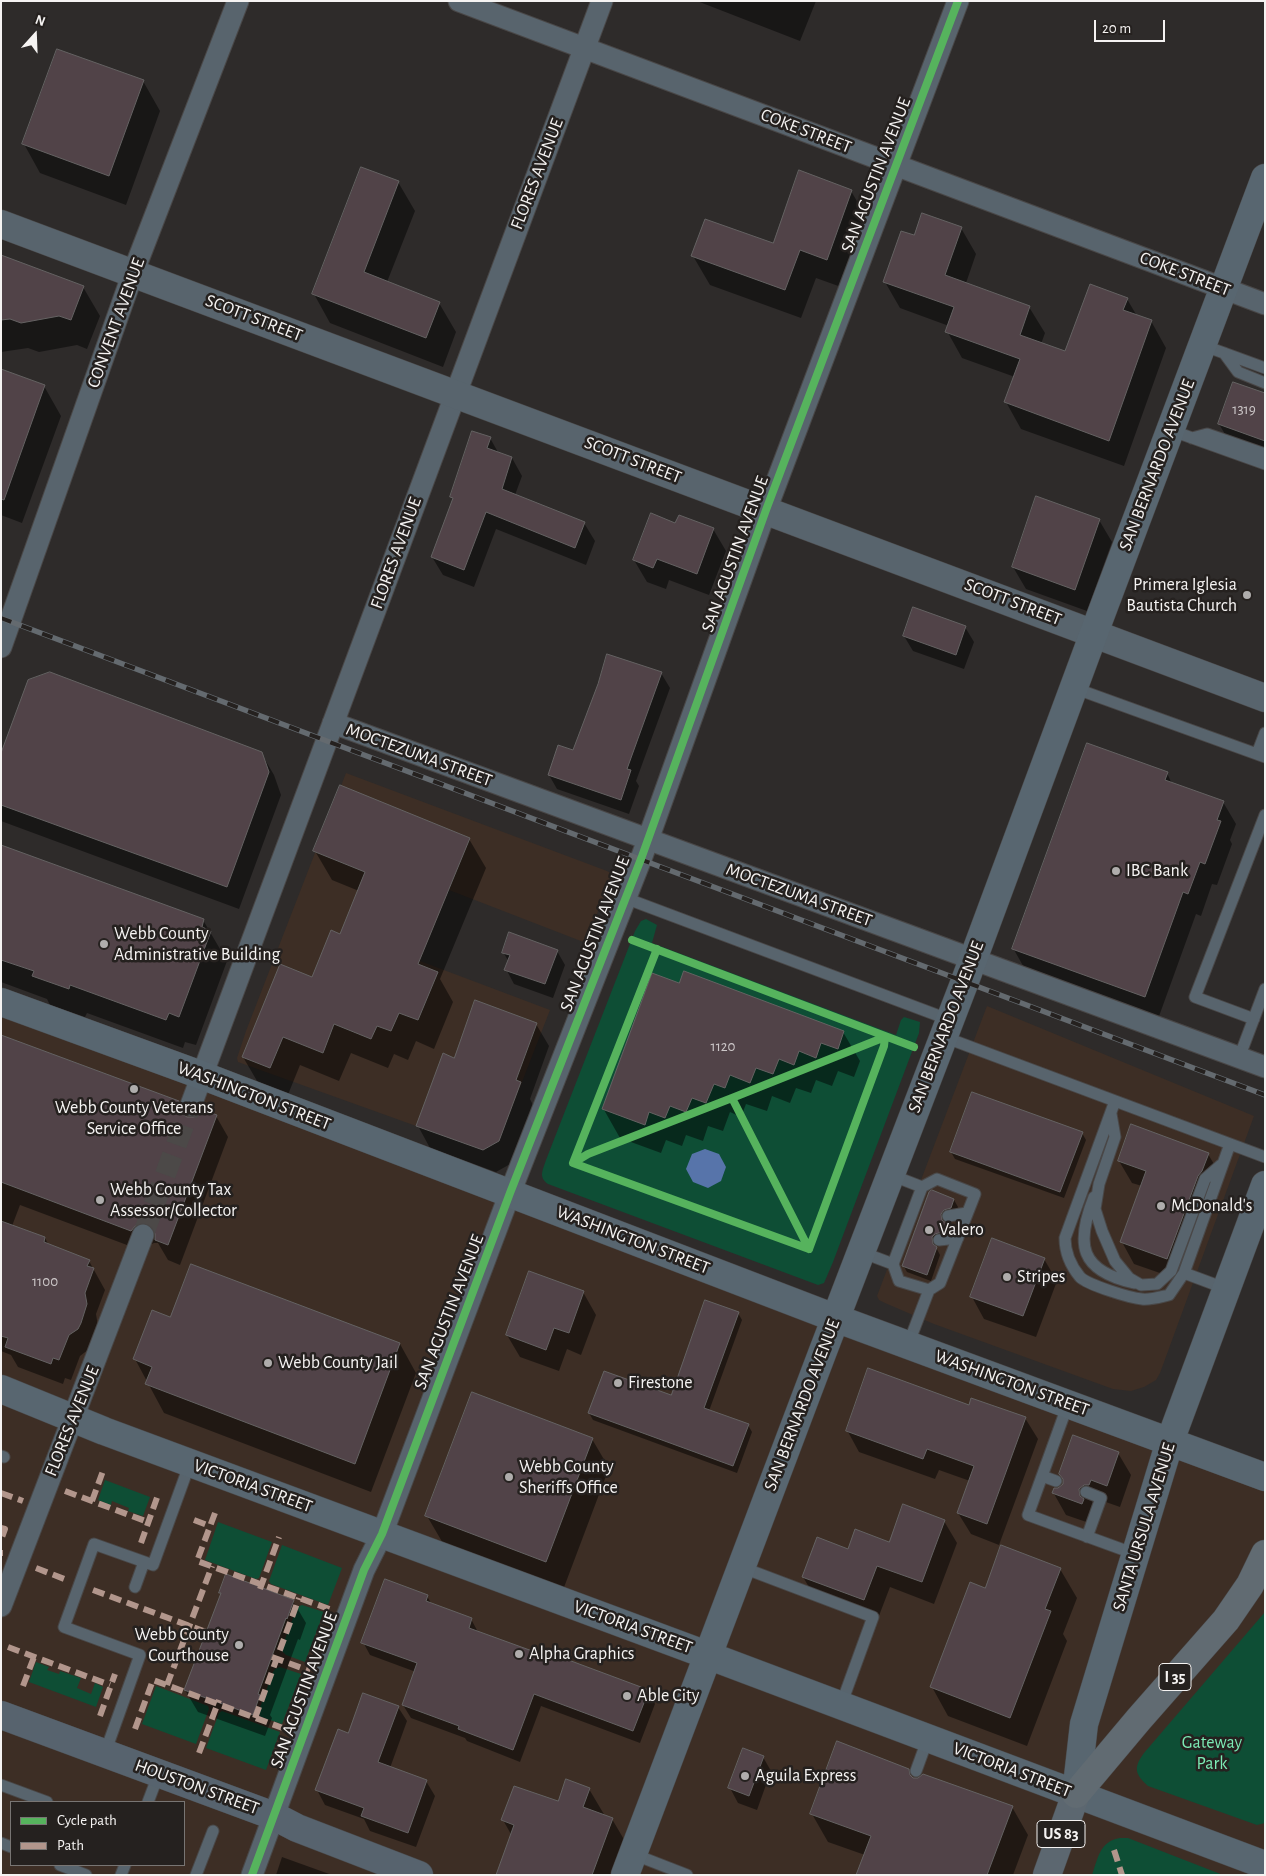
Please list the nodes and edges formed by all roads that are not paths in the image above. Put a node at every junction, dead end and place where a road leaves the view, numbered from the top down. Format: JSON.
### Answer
{"nodes":[{"id":1,"x":238,"y":1,"type":"edge"},
{"id":2,"x":458,"y":1,"type":"edge"},
{"id":3,"x":602,"y":1,"type":"edge"},
{"id":4,"x":958,"y":1,"type":"edge"},
{"id":5,"x":584,"y":48,"type":"junction"},
{"id":6,"x":896,"y":165,"type":"junction"},
{"id":7,"x":1265,"y":178,"type":"edge"},
{"id":8,"x":1,"y":224,"type":"edge"},
{"id":9,"x":133,"y":273,"type":"junction"},
{"id":10,"x":1224,"y":288,"type":"junction"},
{"id":11,"x":1265,"y":304,"type":"edge"},
{"id":12,"x":1213,"y":349,"type":"junction"},
{"id":13,"x":1265,"y":368,"type":"edge"},
{"id":14,"x":1265,"y":383,"type":"edge"},
{"id":15,"x":455,"y":393,"type":"junction"},
{"id":16,"x":1181,"y":434,"type":"junction"},
{"id":17,"x":1265,"y":454,"type":"edge"},
{"id":18,"x":1265,"y":464,"type":"edge"},
{"id":19,"x":766,"y":510,"type":"junction"},
{"id":20,"x":1094,"y":632,"type":"junction"},
{"id":21,"x":1,"y":647,"type":"edge"},
{"id":22,"x":1073,"y":688,"type":"junction"},
{"id":23,"x":1265,"y":698,"type":"edge"},
{"id":24,"x":332,"y":723,"type":"junction"},
{"id":25,"x":1265,"y":733,"type":"edge"},
{"id":26,"x":1261,"y":756,"type":"edge"},
{"id":27,"x":1265,"y":815,"type":"edge"},
{"id":28,"x":648,"y":839,"type":"junction"},
{"id":29,"x":625,"y":898,"type":"junction"},
{"id":30,"x":972,"y":959,"type":"junction"},
{"id":31,"x":1265,"y":989,"type":"edge"},
{"id":32,"x":1,"y":1002,"type":"edge"},
{"id":33,"x":1254,"y":1019,"type":"junction"},
{"id":34,"x":947,"y":1028,"type":"junction"},
{"id":35,"x":1239,"y":1058,"type":"junction"},
{"id":36,"x":1265,"y":1068,"type":"edge"},
{"id":37,"x":201,"y":1075,"type":"junction"},
{"id":38,"x":191,"y":1105,"type":"tunnel mouth"},
{"id":39,"x":1113,"y":1106,"type":"junction"},
{"id":40,"x":1230,"y":1144,"type":"junction"},
{"id":41,"x":1265,"y":1157,"type":"edge"},
{"id":42,"x":1222,"y":1164,"type":"junction"},
{"id":43,"x":890,"y":1175,"type":"junction"},
{"id":44,"x":1099,"y":1184,"type":"junction"},
{"id":45,"x":1265,"y":1185,"type":"edge"},
{"id":46,"x":922,"y":1187,"type":"junction"},
{"id":47,"x":510,"y":1193,"type":"junction"},
{"id":48,"x":967,"y":1213,"type":"junction"},
{"id":49,"x":948,"y":1216,"type":"dead end"},
{"id":50,"x":143,"y":1235,"type":"tunnel mouth"},
{"id":51,"x":958,"y":1238,"type":"junction"},
{"id":52,"x":939,"y":1240,"type":"dead end"},
{"id":53,"x":861,"y":1252,"type":"junction"},
{"id":54,"x":893,"y":1264,"type":"junction"},
{"id":55,"x":1184,"y":1273,"type":"junction"},
{"id":56,"x":1141,"y":1285,"type":"junction"},
{"id":57,"x":1226,"y":1289,"type":"junction"},
{"id":58,"x":929,"y":1290,"type":"junction"},
{"id":59,"x":836,"y":1318,"type":"junction"},
{"id":60,"x":908,"y":1345,"type":"junction"},
{"id":61,"x":1,"y":1389,"type":"edge"},
{"id":62,"x":1068,"y":1404,"type":"junction"},
{"id":63,"x":74,"y":1418,"type":"junction"},
{"id":64,"x":1170,"y":1441,"type":"junction"},
{"id":65,"x":190,"y":1463,"type":"junction"},
{"id":66,"x":1042,"y":1476,"type":"junction"},
{"id":67,"x":1265,"y":1477,"type":"edge"},
{"id":68,"x":1056,"y":1481,"type":"dead end"},
{"id":69,"x":1086,"y":1492,"type":"dead end"},
{"id":70,"x":382,"y":1534,"type":"junction"},
{"id":71,"x":1087,"y":1537,"type":"junction"},
{"id":72,"x":1136,"y":1554,"type":"junction"},
{"id":73,"x":1265,"y":1554,"type":"edge"},
{"id":74,"x":144,"y":1562,"type":"junction"},
{"id":75,"x":741,"y":1567,"type":"junction"},
{"id":76,"x":135,"y":1587,"type":"dead end"},
{"id":77,"x":1,"y":1606,"type":"edge"},
{"id":78,"x":708,"y":1655,"type":"junction"},
{"id":79,"x":841,"y":1705,"type":"junction"},
{"id":80,"x":1,"y":1715,"type":"edge"},
{"id":81,"x":928,"y":1738,"type":"junction"},
{"id":82,"x":105,"y":1753,"type":"junction"},
{"id":83,"x":916,"y":1771,"type":"dead end"},
{"id":84,"x":159,"y":1773,"type":"junction"},
{"id":85,"x":1,"y":1785,"type":"edge"},
{"id":86,"x":1076,"y":1794,"type":"junction"},
{"id":87,"x":44,"y":1801,"type":"edge"},
{"id":88,"x":148,"y":1801,"type":"edge"},
{"id":89,"x":274,"y":1816,"type":"junction"},
{"id":90,"x":213,"y":1831,"type":"dead end"},
{"id":91,"x":629,"y":1865,"type":"edge"},
{"id":92,"x":1265,"y":1865,"type":"edge"},
{"id":93,"x":63,"y":1866,"type":"edge"},
{"id":94,"x":86,"y":1875,"type":"edge"},
{"id":95,"x":196,"y":1875,"type":"edge"},
{"id":96,"x":252,"y":1875,"type":"edge"},
{"id":97,"x":420,"y":1875,"type":"edge"},
{"id":98,"x":687,"y":1875,"type":"edge"},
{"id":99,"x":1046,"y":1875,"type":"edge"}],
"edges":[{"from":1,"to":9,"type":"street","name":"CONVENT AVENUE"},
{"from":2,"to":5,"type":"street","name":"COKE STREET"},
{"from":3,"to":5,"type":"street","name":"FLORES AVENUE"},
{"from":4,"to":6,"type":"street","name":"SAN AGUSTIN AVENUE"},
{"from":5,"to":6,"type":"street","name":"COKE STREET"},
{"from":5,"to":15,"type":"street","name":"FLORES AVENUE"},
{"from":6,"to":10,"type":"street","name":"COKE STREET"},
{"from":6,"to":19,"type":"street","name":"SAN AGUSTIN AVENUE"},
{"from":7,"to":10,"type":"main road","name":"SAN BERNARDO AVENUE"},
{"from":8,"to":9,"type":"street","name":"SCOTT STREET"},
{"from":9,"to":15,"type":"street","name":"SCOTT STREET"},
{"from":9,"to":21,"type":"street","name":"CONVENT AVENUE"},
{"from":10,"to":11,"type":"street","name":"COKE STREET"},
{"from":10,"to":12,"type":"main road","name":"SAN BERNARDO AVENUE"},
{"from":12,"to":13,"type":"lane"},
{"from":12,"to":14,"type":"lane"},
{"from":12,"to":16,"type":"main road","name":"SAN BERNARDO AVENUE"},
{"from":15,"to":19,"type":"street","name":"SCOTT STREET"},
{"from":15,"to":24,"type":"street","name":"FLORES AVENUE"},
{"from":16,"to":17,"type":"lane"},
{"from":16,"to":18,"type":"lane"},
{"from":16,"to":20,"type":"main road","name":"SAN BERNARDO AVENUE"},
{"from":19,"to":20,"type":"street","name":"SCOTT STREET"},
{"from":19,"to":28,"type":"street","name":"SAN AGUSTIN AVENUE"},
{"from":20,"to":22,"type":"main road","name":"SAN BERNARDO AVENUE"},
{"from":20,"to":23,"type":"street","name":"SCOTT STREET"},
{"from":22,"to":26,"type":"lane"},
{"from":22,"to":30,"type":"main road","name":"SAN BERNARDO AVENUE"},
{"from":24,"to":28,"type":"street","name":"MOCTEZUMA STREET"},
{"from":24,"to":37,"type":"street","name":"FLORES AVENUE"},
{"from":25,"to":26,"type":"lane"},
{"from":27,"to":33,"type":"lane"},
{"from":28,"to":29,"type":"street","name":"SAN AGUSTIN AVENUE"},
{"from":28,"to":30,"type":"street","name":"MOCTEZUMA STREET"},
{"from":29,"to":34,"type":"lane"},
{"from":29,"to":47,"type":"street","name":"SAN AGUSTIN AVENUE"},
{"from":30,"to":34,"type":"main road","name":"SAN BERNARDO AVENUE"},
{"from":30,"to":35,"type":"street","name":"MOCTEZUMA STREET"},
{"from":31,"to":33,"type":"lane"},
{"from":32,"to":37,"type":"main road","name":"WASHINGTON STREET"},
{"from":33,"to":35,"type":"lane"},
{"from":34,"to":39,"type":"lane"},
{"from":34,"to":43,"type":"main road","name":"SAN BERNARDO AVENUE"},
{"from":35,"to":36,"type":"street","name":"MOCTEZUMA STREET"},
{"from":37,"to":38,"type":"street","name":"FLORES AVENUE"},
{"from":37,"to":47,"type":"main road","name":"WASHINGTON STREET"},
{"from":39,"to":40,"type":"lane"},
{"from":39,"to":44,"type":"lane"},
{"from":39,"to":55,"type":"lane"},
{"from":40,"to":41,"type":"lane"},
{"from":40,"to":42,"type":"lane"},
{"from":42,"to":55,"type":"lane"},
{"from":42,"to":56,"type":"lane"},
{"from":43,"to":46,"type":"lane"},
{"from":43,"to":53,"type":"main road","name":"SAN BERNARDO AVENUE"},
{"from":44,"to":56,"type":"lane"},
{"from":44,"to":56,"type":"lane"},
{"from":45,"to":57,"type":"main road","name":"SANTA URSULA AVENUE"},
{"from":46,"to":48,"type":"lane"},
{"from":46,"to":54,"type":"lane"},
{"from":47,"to":59,"type":"main road","name":"WASHINGTON STREET"},
{"from":47,"to":70,"type":"street","name":"SAN AGUSTIN AVENUE"},
{"from":48,"to":49,"type":"lane"},
{"from":48,"to":51,"type":"lane"},
{"from":50,"to":63,"type":"street","name":"FLORES AVENUE"},
{"from":51,"to":52,"type":"lane"},
{"from":51,"to":58,"type":"lane"},
{"from":53,"to":54,"type":"lane"},
{"from":53,"to":59,"type":"main road","name":"SAN BERNARDO AVENUE"},
{"from":54,"to":58,"type":"lane"},
{"from":55,"to":57,"type":"lane"},
{"from":57,"to":64,"type":"main road","name":"SANTA URSULA AVENUE"},
{"from":58,"to":60,"type":"lane"},
{"from":59,"to":60,"type":"main road","name":"WASHINGTON STREET"},
{"from":59,"to":75,"type":"main road","name":"SAN BERNARDO AVENUE"},
{"from":60,"to":62,"type":"main road","name":"WASHINGTON STREET"},
{"from":61,"to":63,"type":"main road","name":"VICTORIA STREET"},
{"from":62,"to":64,"type":"main road","name":"WASHINGTON STREET"},
{"from":62,"to":66,"type":"lane"},
{"from":63,"to":65,"type":"main road","name":"VICTORIA STREET"},
{"from":63,"to":77,"type":"street","name":"FLORES AVENUE"},
{"from":64,"to":67,"type":"main road","name":"WASHINGTON STREET"},
{"from":64,"to":72,"type":"main road","name":"SANTA URSULA AVENUE"},
{"from":65,"to":70,"type":"main road","name":"VICTORIA STREET"},
{"from":65,"to":74,"type":"lane"},
{"from":66,"to":68,"type":"lane"},
{"from":66,"to":71,"type":"lane"},
{"from":69,"to":71,"type":"lane"},
{"from":70,"to":78,"type":"main road","name":"VICTORIA STREET"},
{"from":70,"to":89,"type":"street","name":"SAN AGUSTIN AVENUE"},
{"from":71,"to":72,"type":"lane"},
{"from":72,"to":86,"type":"main road","name":"SANTA URSULA AVENUE"},
{"from":73,"to":86,"type":"highway","number":"I 35"},
{"from":74,"to":76,"type":"lane"},
{"from":74,"to":82,"type":"lane"},
{"from":75,"to":78,"type":"main road","name":"SAN BERNARDO AVENUE"},
{"from":75,"to":79,"type":"lane"},
{"from":78,"to":79,"type":"main road","name":"VICTORIA STREET"},
{"from":78,"to":91,"type":"main road","name":"SAN BERNARDO AVENUE"},
{"from":79,"to":81,"type":"main road","name":"VICTORIA STREET"},
{"from":80,"to":82,"type":"main road","name":"HOUSTON STREET"},
{"from":81,"to":83,"type":"lane"},
{"from":81,"to":86,"type":"main road","name":"VICTORIA STREET"},
{"from":82,"to":84,"type":"main road","name":"HOUSTON STREET"},
{"from":84,"to":88,"type":"lane"},
{"from":84,"to":89,"type":"main road","name":"HOUSTON STREET"},
{"from":85,"to":87,"type":"lane"},
{"from":86,"to":92,"type":"main road","name":"VICTORIA STREET"},
{"from":86,"to":99,"type":"highway","name":"SANTA URSULA AVENUE","number":"US 83"},
{"from":89,"to":96,"type":"street","name":"SAN AGUSTIN AVENUE"},
{"from":89,"to":97,"type":"main road","name":"HOUSTON STREET"},
{"from":90,"to":95,"type":"lane"},
{"from":91,"to":98,"type":"lane"},
{"from":93,"to":94,"type":"lane"}]}
